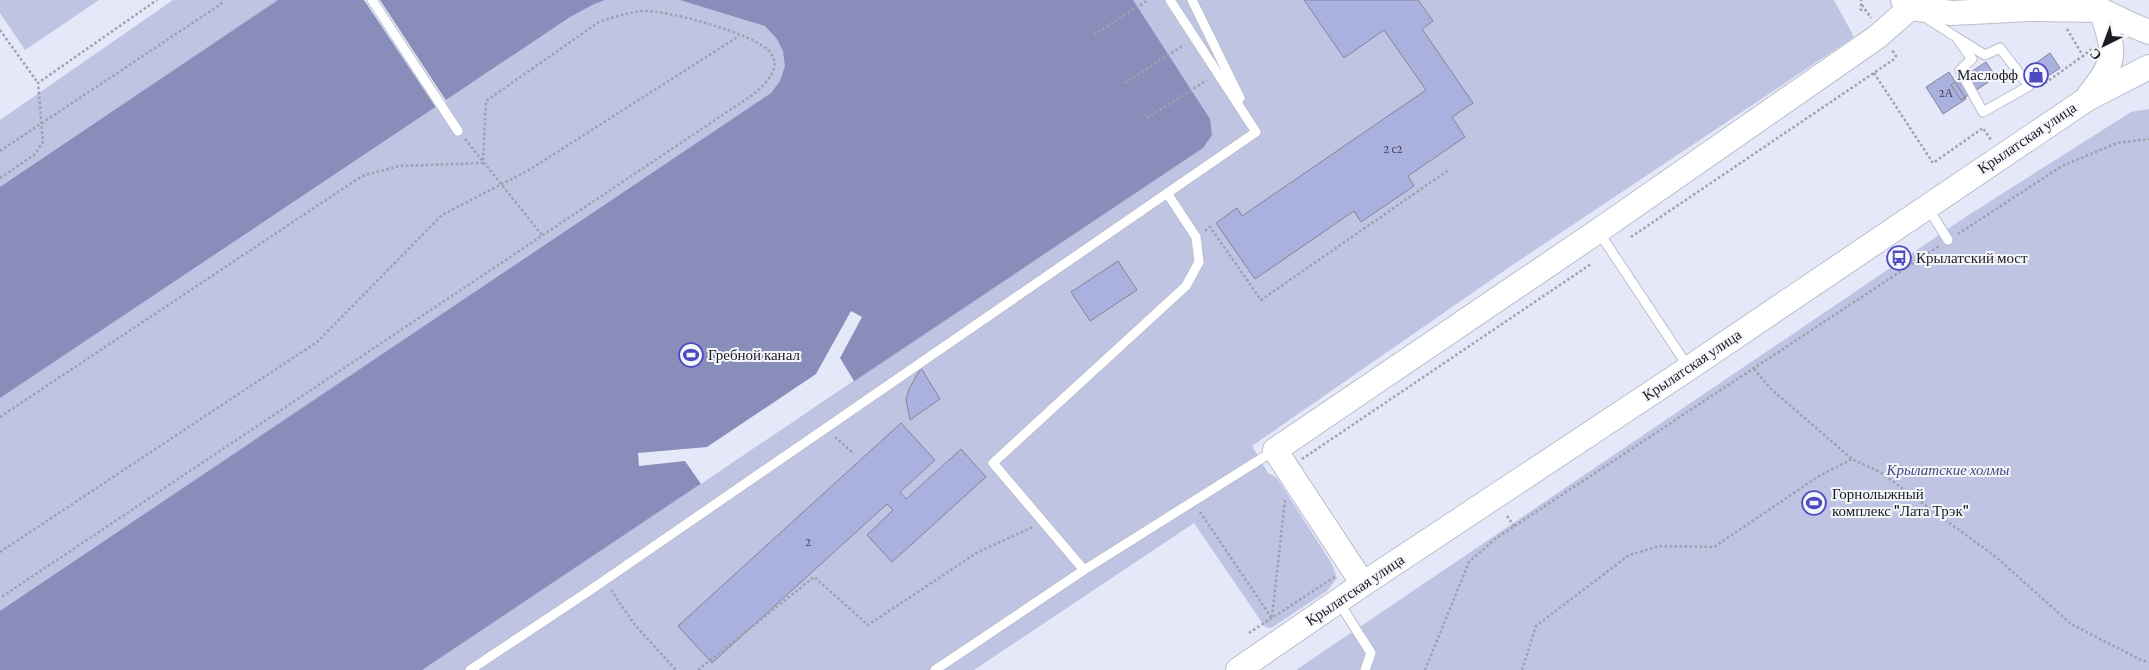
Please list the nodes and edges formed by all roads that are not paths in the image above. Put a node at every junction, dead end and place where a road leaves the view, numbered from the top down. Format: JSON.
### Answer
{"nodes":[{"id":1,"x":372,"y":0,"type":"edge"},
{"id":2,"x":1170,"y":0,"type":"edge"},
{"id":3,"x":1192,"y":0,"type":"edge"},
{"id":4,"x":1908,"y":3,"type":"edge"},
{"id":5,"x":2091,"y":5,"type":"edge"},
{"id":6,"x":2149,"y":32,"type":"edge"},
{"id":7,"x":1956,"y":37,"type":"junction"},
{"id":8,"x":2149,"y":67,"type":"edge"},
{"id":9,"x":2087,"y":99,"type":"junction"},
{"id":10,"x":458,"y":130,"type":"road end"},
{"id":11,"x":1256,"y":132,"type":"junction"},
{"id":12,"x":1167,"y":193,"type":"junction"},
{"id":13,"x":1926,"y":206,"type":"junction"},
{"id":14,"x":1598,"y":231,"type":"junction"},
{"id":15,"x":1948,"y":240,"type":"road end"},
{"id":16,"x":1689,"y":368,"type":"junction"},
{"id":17,"x":1282,"y":460,"type":"junction"},
{"id":18,"x":1084,"y":570,"type":"junction"},
{"id":19,"x":1357,"y":574,"type":"junction"},
{"id":20,"x":1338,"y":601,"type":"junction"},
{"id":21,"x":470,"y":670,"type":"edge"},
{"id":22,"x":935,"y":670,"type":"edge"},
{"id":23,"x":1238,"y":670,"type":"edge"},
{"id":24,"x":1365,"y":670,"type":"edge"}],
"edges":[{"from":1,"to":10,"type":"lane"},
{"from":2,"to":11,"type":"lane"},
{"from":3,"to":11,"type":"lane"},
{"from":4,"to":5,"type":"main road"},
{"from":4,"to":7,"type":"lane"},
{"from":4,"to":14,"type":"main road"},
{"from":5,"to":6,"type":"main road"},
{"from":5,"to":9,"type":"main road"},
{"from":7,"to":7,"type":"lane"},
{"from":8,"to":9,"type":"main road","name":"Крылатская улица"},
{"from":9,"to":13,"type":"main road","name":"Крылатская улица"},
{"from":11,"to":12,"type":"lane"},
{"from":12,"to":18,"type":"lane"},
{"from":12,"to":21,"type":"lane"},
{"from":13,"to":15,"type":"lane"},
{"from":13,"to":16,"type":"main road","name":"Крылатская улица"},
{"from":14,"to":16,"type":"lane"},
{"from":14,"to":17,"type":"main road"},
{"from":16,"to":19,"type":"main road","name":"Крылатская улица"},
{"from":17,"to":18,"type":"lane"},
{"from":17,"to":19,"type":"main road"},
{"from":18,"to":22,"type":"lane"},
{"from":19,"to":20,"type":"main road","name":"Крылатская улица"},
{"from":20,"to":23,"type":"main road","name":"Крылатская улица"},
{"from":20,"to":24,"type":"lane"}]}
